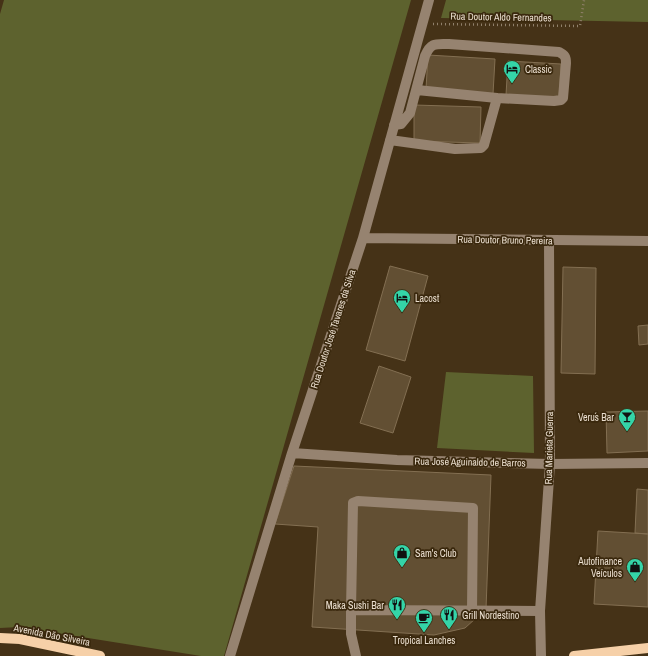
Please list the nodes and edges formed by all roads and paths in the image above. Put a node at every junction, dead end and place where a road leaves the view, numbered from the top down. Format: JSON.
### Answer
{"nodes":[{"id":1,"x":429,"y":0,"type":"edge"},
{"id":2,"x":584,"y":0,"type":"edge"},
{"id":3,"x":422,"y":24,"type":"junction"},
{"id":4,"x":417,"y":90,"type":"junction"},
{"id":5,"x":497,"y":98,"type":"junction"},
{"id":6,"x":394,"y":125,"type":"junction"},
{"id":7,"x":390,"y":140,"type":"junction"},
{"id":8,"x":363,"y":238,"type":"junction"},
{"id":9,"x":549,"y":240,"type":"junction"},
{"id":10,"x":648,"y":241,"type":"edge"},
{"id":11,"x":292,"y":453,"type":"junction"},
{"id":12,"x":550,"y":464,"type":"junction"},
{"id":13,"x":648,"y":464,"type":"edge"},
{"id":14,"x":351,"y":610,"type":"junction"},
{"id":15,"x":472,"y":611,"type":"junction"},
{"id":16,"x":540,"y":611,"type":"junction"},
{"id":17,"x":0,"y":638,"type":"edge"},
{"id":18,"x":648,"y":648,"type":"edge"},
{"id":19,"x":603,"y":654,"type":"edge"},
{"id":20,"x":100,"y":656,"type":"edge"},
{"id":21,"x":230,"y":656,"type":"edge"},
{"id":22,"x":356,"y":656,"type":"edge"},
{"id":23,"x":541,"y":656,"type":"edge"},
{"id":24,"x":574,"y":656,"type":"edge"}],
"edges":[{"from":1,"to":3,"type":"street","name":"Rua Doutor José Tavares da Silva"},
{"from":2,"to":3,"type":"path","name":"Rua Doutor Aldo Fernandes"},
{"from":3,"to":6,"type":"street","name":"Rua Doutor José Tavares da Silva"},
{"from":4,"to":5,"type":"street"},
{"from":4,"to":5,"type":"street"},
{"from":4,"to":6,"type":"street"},
{"from":5,"to":7,"type":"street"},
{"from":6,"to":7,"type":"street","name":"Rua Doutor José Tavares da Silva"},
{"from":7,"to":8,"type":"street","name":"Rua Doutor José Tavares da Silva"},
{"from":8,"to":9,"type":"street","name":"Rua Doutor Bruno Pereira"},
{"from":8,"to":11,"type":"street","name":"Rua Doutor José Tavares da Silva"},
{"from":9,"to":10,"type":"street","name":"Rua Doutor Bruno Pereira"},
{"from":9,"to":12,"type":"street","name":"Rua Marieta Guerra"},
{"from":11,"to":12,"type":"street","name":"Rua José Aguinaldo de Barros"},
{"from":11,"to":21,"type":"street","name":"Rua Doutor José Tavares da Silva"},
{"from":12,"to":13,"type":"street","name":"Rua José Aguinaldo de Barros"},
{"from":12,"to":16,"type":"street","name":"Rua Marieta Guerra"},
{"from":14,"to":15,"type":"street"},
{"from":14,"to":15,"type":"street"},
{"from":14,"to":22,"type":"street"},
{"from":15,"to":16,"type":"street"},
{"from":16,"to":23,"type":"street","name":"Rua Marieta Guerra"},
{"from":17,"to":20,"type":"main road","name":"Avenida Dão Silveira"},
{"from":18,"to":19,"type":"main road"},
{"from":19,"to":24,"type":"main road"}]}
